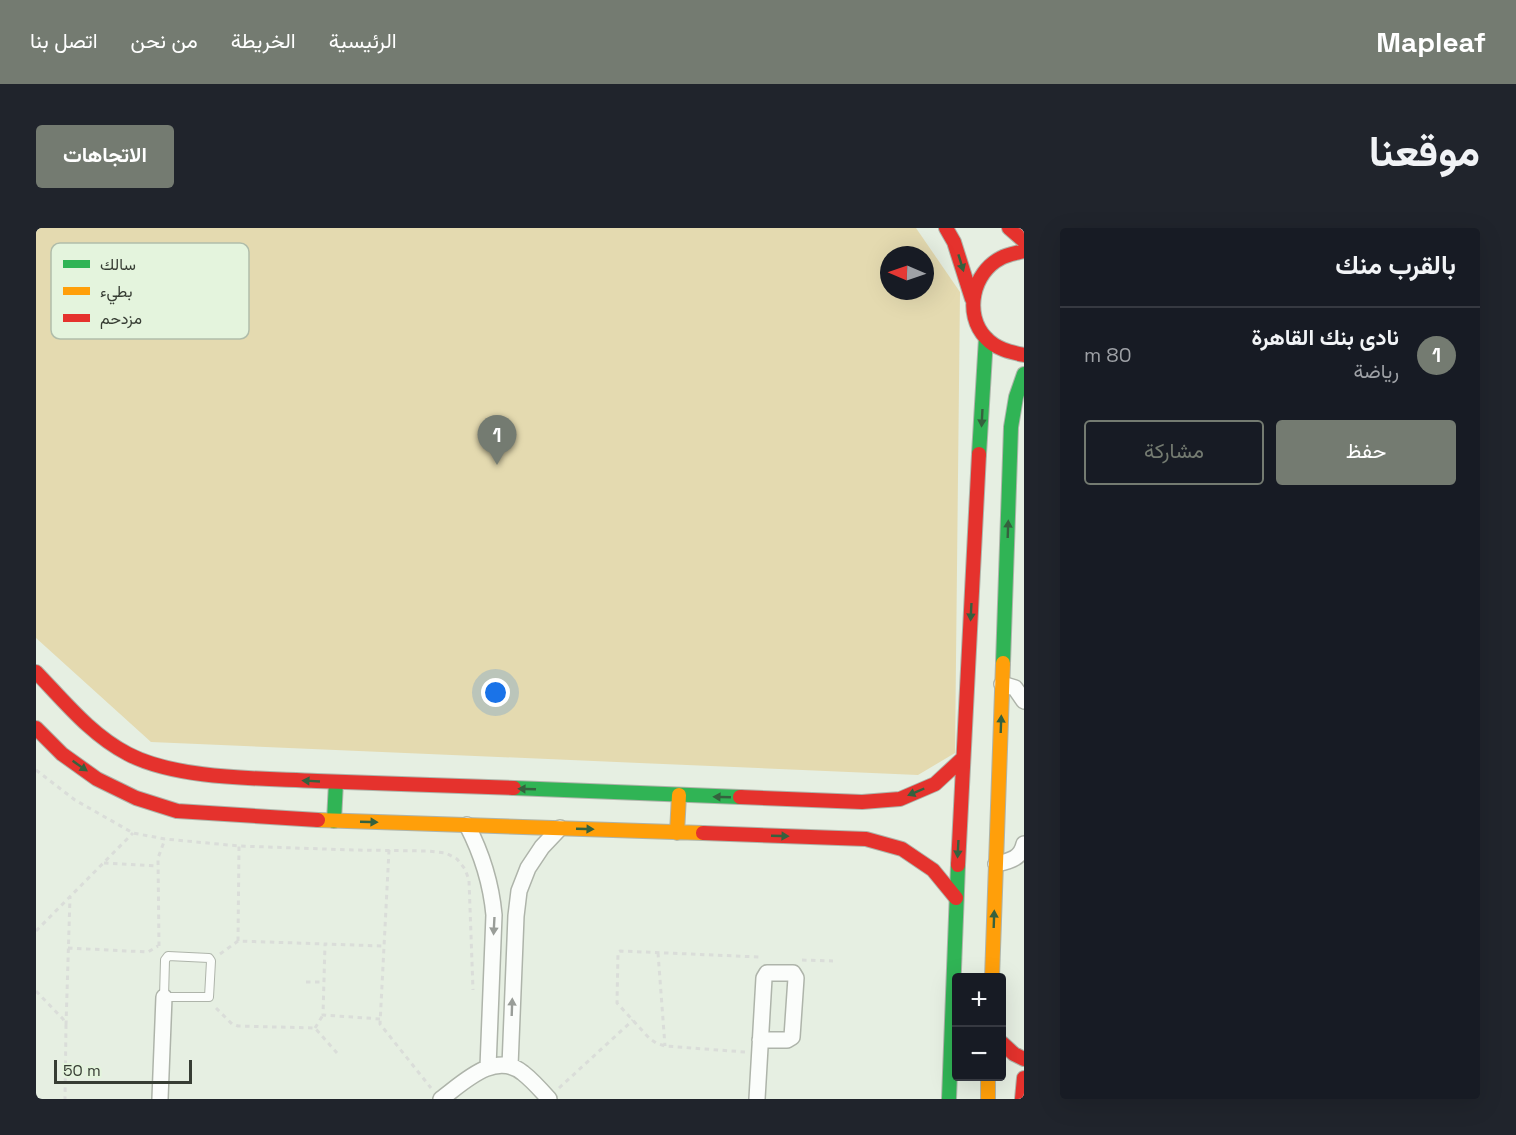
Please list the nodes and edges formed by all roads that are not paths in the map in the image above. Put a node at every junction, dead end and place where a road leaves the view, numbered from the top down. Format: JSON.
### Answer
{"nodes":[{"id":1,"x":946,"y":228,"type":"edge"},
{"id":2,"x":1009,"y":228,"type":"edge"},
{"id":3,"x":1024,"y":241,"type":"edge"},
{"id":4,"x":1024,"y":251,"type":"edge"},
{"id":5,"x":972,"y":299,"type":"junction"},
{"id":6,"x":986,"y":338,"type":"junction"},
{"id":7,"x":1024,"y":355,"type":"edge"},
{"id":8,"x":1024,"y":374,"type":"edge"},
{"id":9,"x":999,"y":396,"type":"junction"},
{"id":10,"x":36,"y":672,"type":"edge"},
{"id":11,"x":1002,"y":684,"type":"junction"},
{"id":12,"x":1024,"y":701,"type":"edge"},
{"id":13,"x":36,"y":728,"type":"edge"},
{"id":14,"x":962,"y":759,"type":"junction"},
{"id":15,"x":336,"y":782,"type":"junction"},
{"id":16,"x":679,"y":795,"type":"junction"},
{"id":17,"x":334,"y":820,"type":"junction"},
{"id":18,"x":466,"y":825,"type":"junction"},
{"id":19,"x":560,"y":828,"type":"junction"},
{"id":20,"x":677,"y":833,"type":"junction"},
{"id":21,"x":1024,"y":844,"type":"edge"},
{"id":22,"x":996,"y":864,"type":"junction"},
{"id":23,"x":956,"y":898,"type":"junction"},
{"id":24,"x":992,"y":973,"type":"edge"},
{"id":25,"x":164,"y":997,"type":"junction"},
{"id":26,"x":760,"y":1046,"type":"junction"},
{"id":27,"x":1006,"y":1047,"type":"edge"},
{"id":28,"x":1024,"y":1059,"type":"edge"},
{"id":29,"x":510,"y":1066,"type":"junction"},
{"id":30,"x":488,"y":1067,"type":"junction"},
{"id":31,"x":1024,"y":1078,"type":"edge"},
{"id":32,"x":988,"y":1081,"type":"edge"},
{"id":33,"x":437,"y":1094,"type":"edge"},
{"id":34,"x":549,"y":1098,"type":"edge"},
{"id":35,"x":160,"y":1099,"type":"edge"},
{"id":36,"x":757,"y":1099,"type":"edge"},
{"id":37,"x":949,"y":1099,"type":"edge"},
{"id":38,"x":988,"y":1099,"type":"edge"},
{"id":39,"x":1022,"y":1099,"type":"edge"}],
"edges":[{"from":1,"to":5,"type":"street","one_way":true},
{"from":2,"to":3,"type":"street"},
{"from":4,"to":5,"type":"street"},
{"from":5,"to":6,"type":"street"},
{"from":6,"to":7,"type":"street"},
{"from":6,"to":9,"type":"street"},
{"from":8,"to":9,"type":"street"},
{"from":11,"to":9,"type":"street","one_way":true},
{"from":9,"to":14,"type":"street","one_way":true},
{"from":15,"to":10,"type":"street","one_way":true},
{"from":11,"to":12,"type":"street"},
{"from":22,"to":11,"type":"street","one_way":true},
{"from":13,"to":17,"type":"street","one_way":true},
{"from":14,"to":16,"type":"street","one_way":true},
{"from":14,"to":23,"type":"street","one_way":true},
{"from":16,"to":15,"type":"street","one_way":true},
{"from":15,"to":17,"type":"street"},
{"from":16,"to":20,"type":"street"},
{"from":17,"to":18,"type":"street","one_way":true},
{"from":18,"to":19,"type":"street"},
{"from":18,"to":30,"type":"street","one_way":true},
{"from":19,"to":20,"type":"street","one_way":true},
{"from":29,"to":19,"type":"street","one_way":true},
{"from":20,"to":23,"type":"street","one_way":true},
{"from":21,"to":22,"type":"street"},
{"from":24,"to":22,"type":"street","one_way":true},
{"from":23,"to":37,"type":"street"},
{"from":25,"to":25,"type":"lane"},
{"from":25,"to":35,"type":"street"},
{"from":26,"to":26,"type":"street"},
{"from":26,"to":36,"type":"street"},
{"from":27,"to":28,"type":"street"},
{"from":29,"to":30,"type":"street"},
{"from":29,"to":34,"type":"street"},
{"from":30,"to":33,"type":"street"},
{"from":31,"to":39,"type":"street"},
{"from":32,"to":38,"type":"street"}]}
